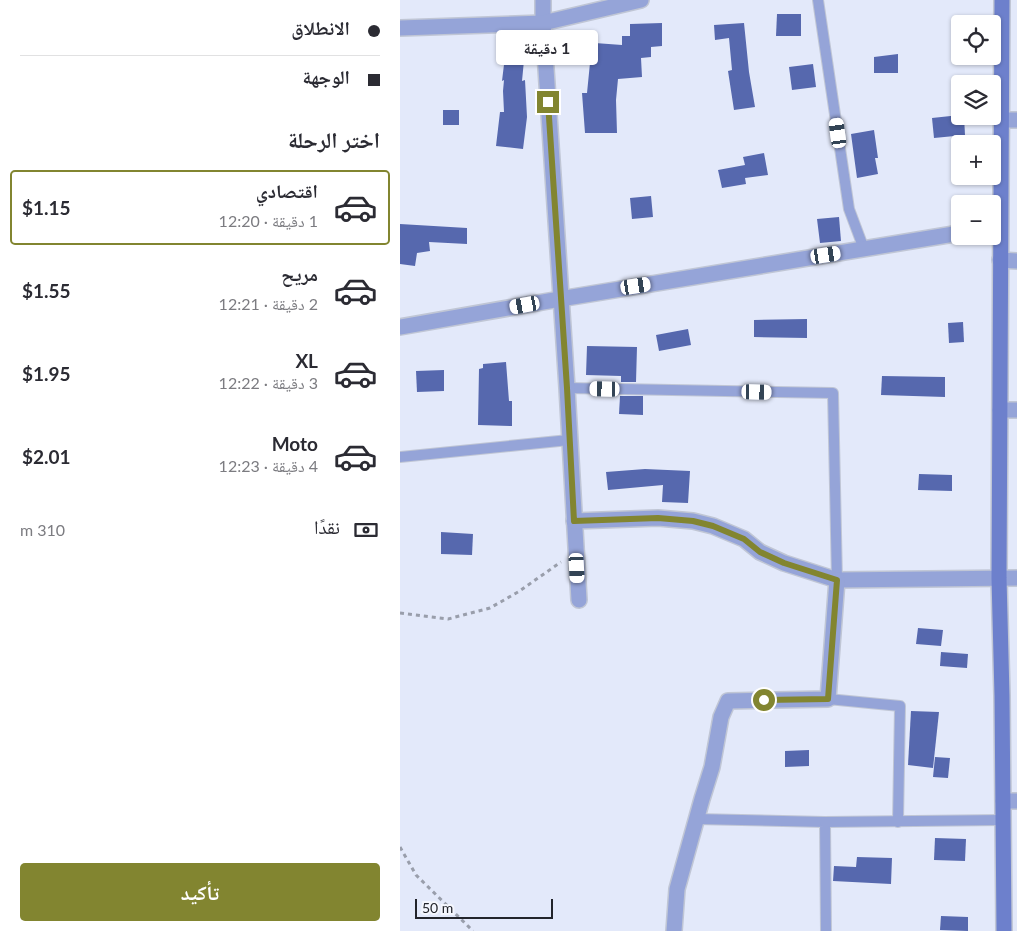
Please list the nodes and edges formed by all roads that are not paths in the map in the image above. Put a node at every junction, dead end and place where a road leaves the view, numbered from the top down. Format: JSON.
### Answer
{"nodes":[{"id":1,"x":543,"y":0,"type":"edge"},
{"id":2,"x":641,"y":0,"type":"edge"},
{"id":3,"x":818,"y":0,"type":"edge"},
{"id":4,"x":1002,"y":0,"type":"edge"},
{"id":5,"x":543,"y":23,"type":"junction"},
{"id":6,"x":400,"y":28,"type":"edge"},
{"id":7,"x":1001,"y":120,"type":"joint"},
{"id":8,"x":1017,"y":120,"type":"edge"},
{"id":9,"x":1001,"y":125,"type":"edge"},
{"id":10,"x":997,"y":195,"type":"edge"},
{"id":11,"x":951,"y":234,"type":"edge"},
{"id":12,"x":998,"y":245,"type":"edge"},
{"id":13,"x":864,"y":249,"type":"junction"},
{"id":14,"x":1000,"y":260,"type":"junction"},
{"id":15,"x":1017,"y":261,"type":"edge"},
{"id":16,"x":560,"y":299,"type":"junction"},
{"id":17,"x":400,"y":328,"type":"edge"},
{"id":18,"x":567,"y":388,"type":"junction"},
{"id":19,"x":1000,"y":410,"type":"junction"},
{"id":20,"x":1017,"y":410,"type":"edge"},
{"id":21,"x":569,"y":440,"type":"junction"},
{"id":22,"x":400,"y":457,"type":"edge"},
{"id":23,"x":574,"y":521,"type":"junction"},
{"id":24,"x":1000,"y":578,"type":"junction"},
{"id":25,"x":1017,"y":578,"type":"edge"},
{"id":26,"x":837,"y":580,"type":"junction"},
{"id":27,"x":579,"y":600,"type":"dead end"},
{"id":28,"x":828,"y":699,"type":"junction"},
{"id":29,"x":1010,"y":801,"type":"edge"},
{"id":30,"x":696,"y":819,"type":"junction"},
{"id":31,"x":1003,"y":820,"type":"junction"},
{"id":32,"x":825,"y":822,"type":"junction"},
{"id":33,"x":898,"y":822,"type":"junction"},
{"id":34,"x":674,"y":931,"type":"edge"},
{"id":35,"x":826,"y":931,"type":"edge"},
{"id":36,"x":1004,"y":931,"type":"edge"}],
"edges":[{"from":1,"to":5,"type":"street"},
{"from":2,"to":5,"type":"street"},
{"from":3,"to":13,"type":"lane"},
{"from":4,"to":7,"type":"street"},
{"from":5,"to":6,"type":"street"},
{"from":5,"to":16,"type":"street"},
{"from":7,"to":8,"type":"street"},
{"from":9,"to":10,"type":"street"},
{"from":11,"to":13,"type":"street"},
{"from":12,"to":14,"type":"street"},
{"from":13,"to":16,"type":"street"},
{"from":14,"to":15,"type":"street"},
{"from":14,"to":19,"type":"street"},
{"from":16,"to":17,"type":"street"},
{"from":16,"to":18,"type":"street"},
{"from":18,"to":21,"type":"street"},
{"from":18,"to":26,"type":"lane"},
{"from":19,"to":20,"type":"street"},
{"from":19,"to":24,"type":"street"},
{"from":21,"to":22,"type":"lane"},
{"from":21,"to":23,"type":"street"},
{"from":23,"to":26,"type":"street"},
{"from":23,"to":27,"type":"street"},
{"from":24,"to":25,"type":"street"},
{"from":24,"to":26,"type":"street"},
{"from":24,"to":29,"type":"street"},
{"from":26,"to":28,"type":"street"},
{"from":28,"to":30,"type":"street"},
{"from":28,"to":33,"type":"lane"},
{"from":29,"to":31,"type":"street"},
{"from":30,"to":32,"type":"lane"},
{"from":30,"to":34,"type":"street"},
{"from":31,"to":33,"type":"lane"},
{"from":31,"to":36,"type":"street"},
{"from":32,"to":33,"type":"lane"},
{"from":32,"to":35,"type":"lane"}]}
